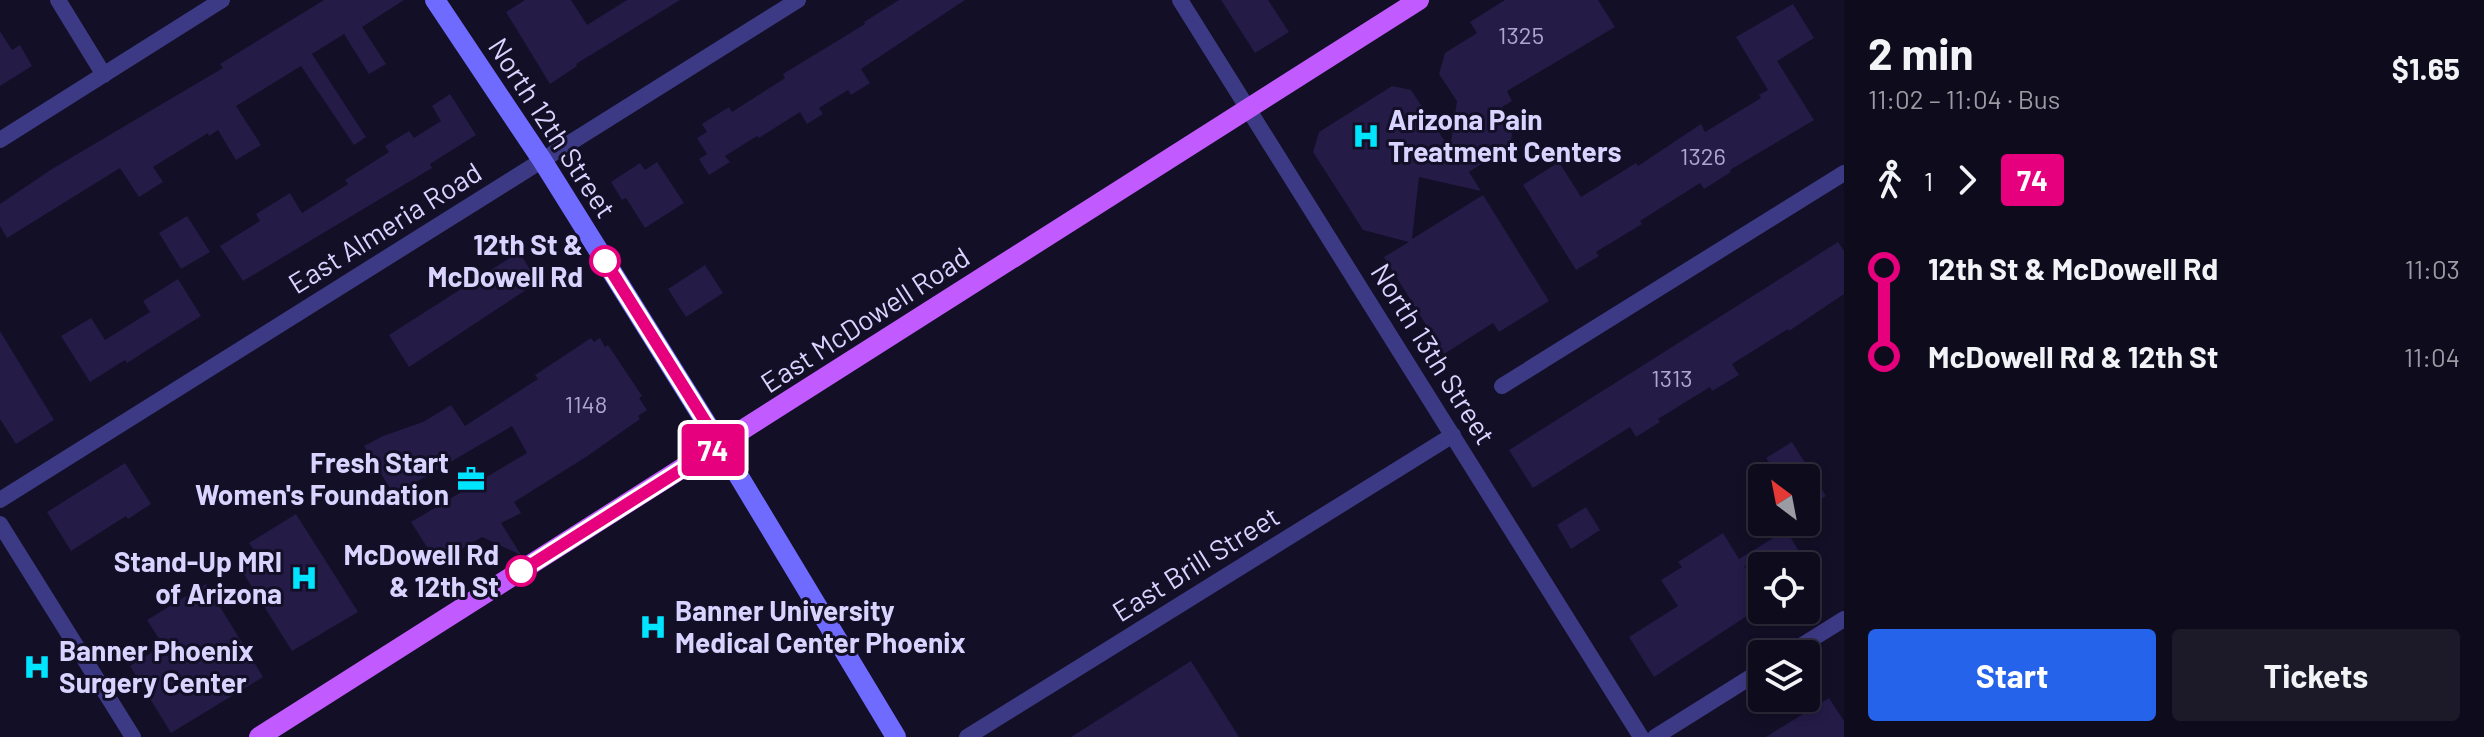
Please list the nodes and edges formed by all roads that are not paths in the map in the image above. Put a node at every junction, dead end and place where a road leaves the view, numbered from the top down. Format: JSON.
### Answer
{"nodes":[{"id":1,"x":58,"y":0,"type":"edge"},
{"id":2,"x":222,"y":0,"type":"edge"},
{"id":3,"x":435,"y":0,"type":"edge"},
{"id":4,"x":798,"y":0,"type":"edge"},
{"id":5,"x":1180,"y":0,"type":"edge"},
{"id":6,"x":1419,"y":0,"type":"edge"},
{"id":7,"x":104,"y":75,"type":"junction"},
{"id":8,"x":1246,"y":109,"type":"junction"},
{"id":9,"x":0,"y":140,"type":"edge"},
{"id":10,"x":542,"y":160,"type":"junction"},
{"id":11,"x":1844,"y":173,"type":"edge"},
{"id":12,"x":1502,"y":386,"type":"dead end"},
{"id":13,"x":1453,"y":435,"type":"junction"},
{"id":14,"x":720,"y":445,"type":"junction"},
{"id":15,"x":0,"y":500,"type":"edge"},
{"id":16,"x":0,"y":524,"type":"edge"},
{"id":17,"x":1844,"y":619,"type":"edge"},
{"id":18,"x":1810,"y":640,"type":"edge"},
{"id":19,"x":1748,"y":679,"type":"edge"},
{"id":20,"x":133,"y":737,"type":"edge"},
{"id":21,"x":259,"y":737,"type":"edge"},
{"id":22,"x":896,"y":737,"type":"edge"},
{"id":23,"x":967,"y":737,"type":"edge"},
{"id":24,"x":1641,"y":737,"type":"edge"},
{"id":25,"x":1655,"y":737,"type":"edge"}],
"edges":[{"from":1,"to":7,"type":"street"},
{"from":2,"to":7,"type":"street"},
{"from":3,"to":10,"type":"street","name":"North 12th Street"},
{"from":4,"to":10,"type":"street","name":"East Almeria Road"},
{"from":5,"to":8,"type":"street","name":"North 13th Street"},
{"from":6,"to":8,"type":"main road","name":"East McDowell Road"},
{"from":7,"to":9,"type":"street"},
{"from":8,"to":13,"type":"street","name":"North 13th Street"},
{"from":8,"to":14,"type":"main road","name":"East McDowell Road"},
{"from":10,"to":14,"type":"street","name":"North 12th Street"},
{"from":10,"to":15,"type":"street","name":"East Almeria Road"},
{"from":11,"to":12,"type":"street"},
{"from":13,"to":23,"type":"street","name":"East Brill Street"},
{"from":13,"to":24,"type":"street","name":"North 13th Street"},
{"from":14,"to":21,"type":"main road","name":"East McDowell Road"},
{"from":14,"to":22,"type":"street","name":"North 12th Street"},
{"from":16,"to":20,"type":"street"},
{"from":17,"to":18,"type":"street"},
{"from":19,"to":25,"type":"street"}]}
